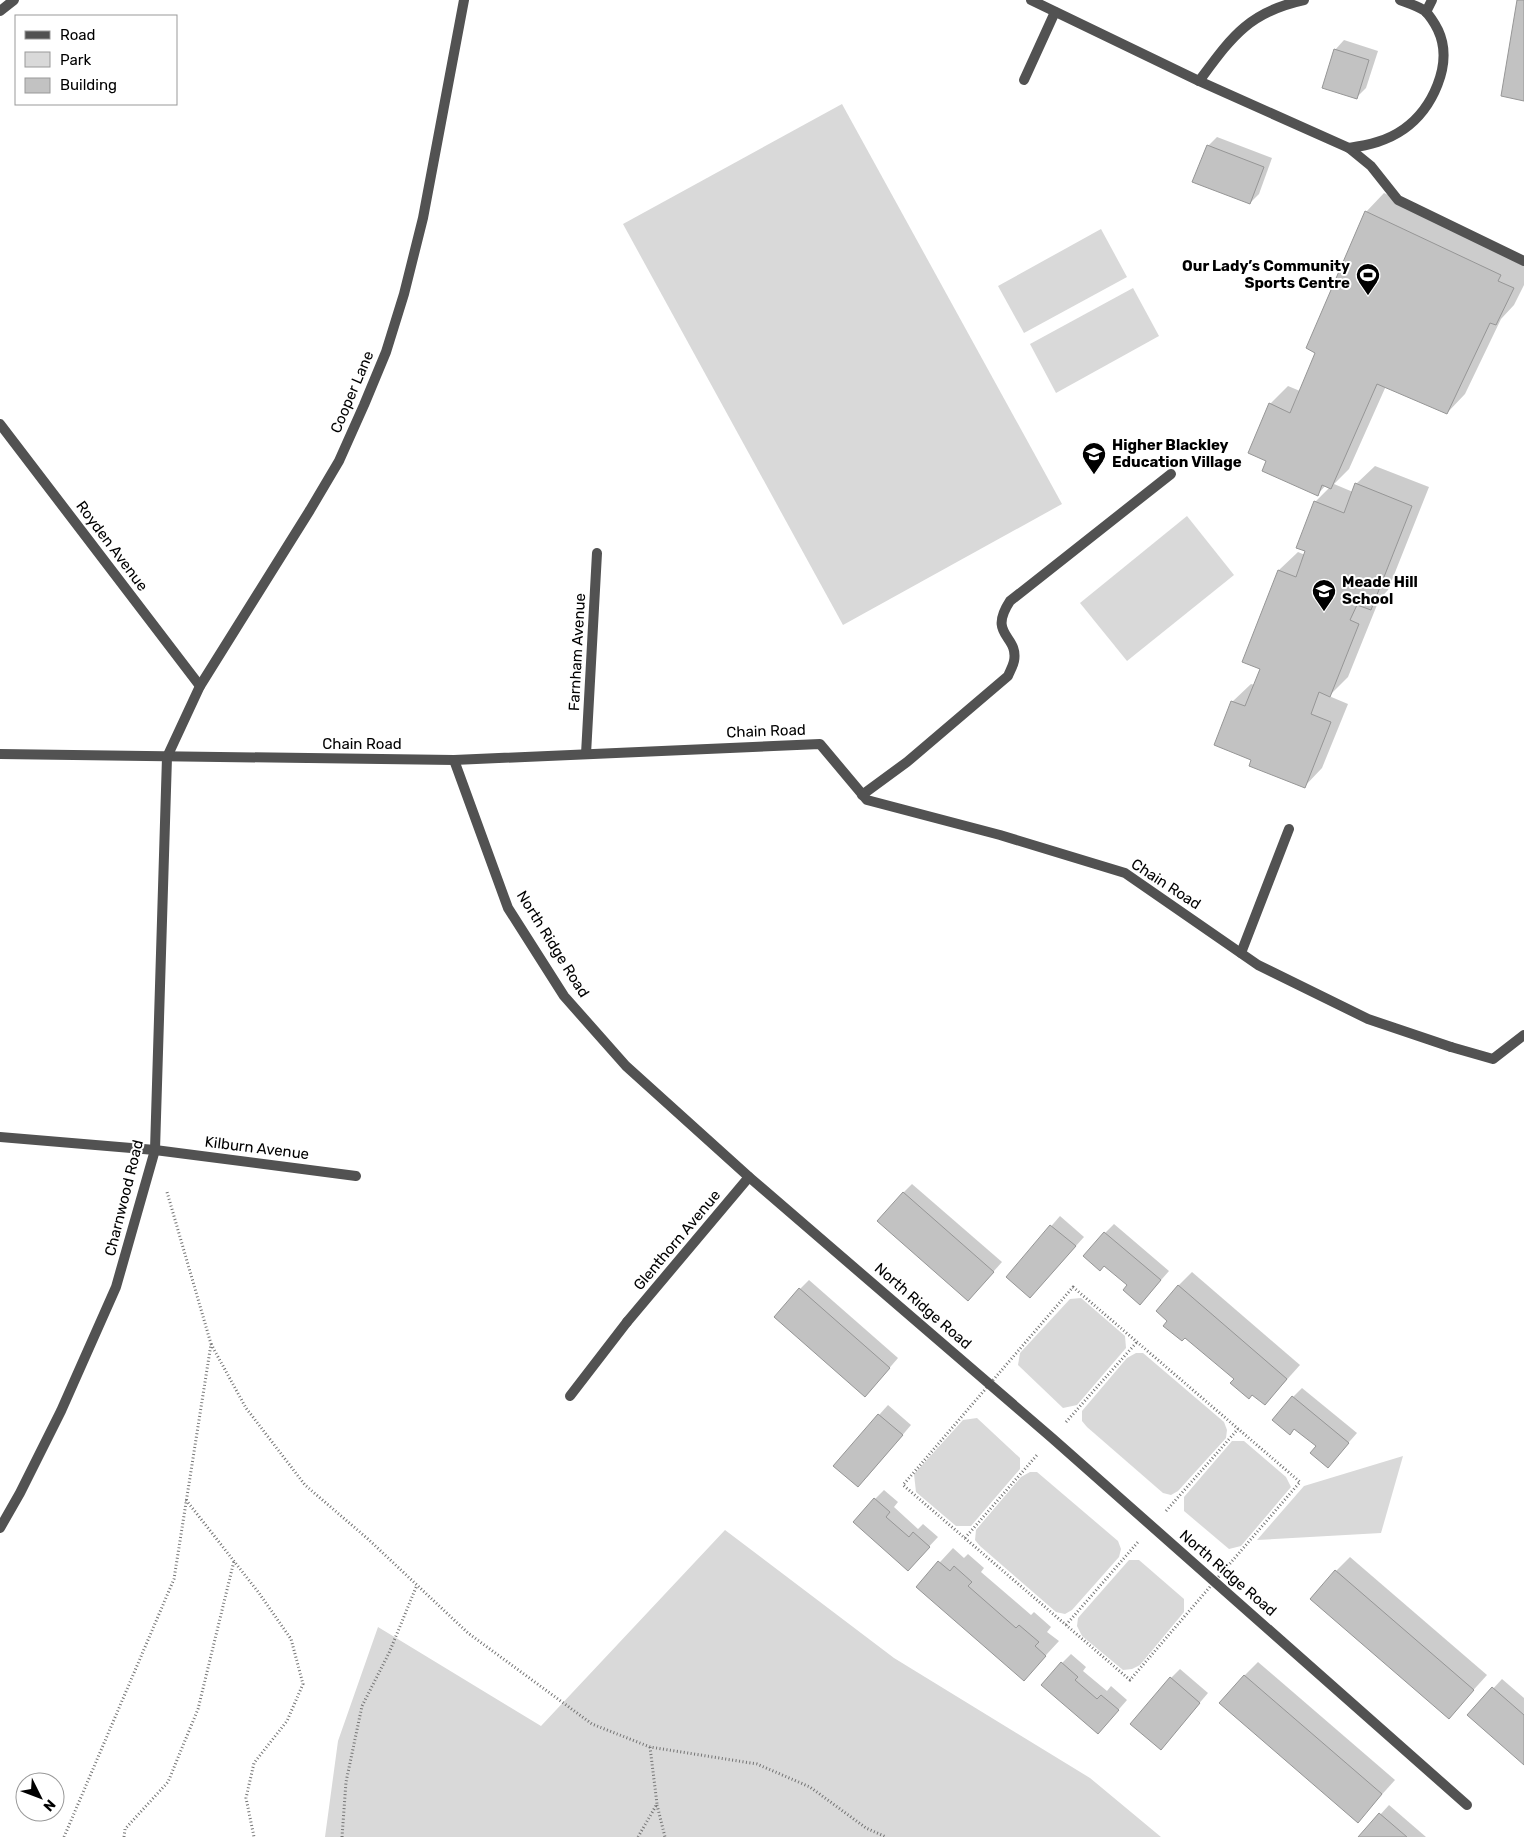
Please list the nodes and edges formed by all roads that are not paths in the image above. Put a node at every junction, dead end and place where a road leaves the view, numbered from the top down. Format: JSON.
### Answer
{"nodes":[{"id":1,"x":14,"y":0,"type":"edge"},
{"id":2,"x":464,"y":0,"type":"edge"},
{"id":3,"x":1032,"y":0,"type":"edge"},
{"id":4,"x":1304,"y":0,"type":"edge"},
{"id":5,"x":1400,"y":0,"type":"edge"},
{"id":6,"x":1432,"y":0,"type":"edge"},
{"id":7,"x":0,"y":11,"type":"edge"},
{"id":8,"x":1055,"y":12,"type":"junction"},
{"id":9,"x":1426,"y":12,"type":"junction"},
{"id":10,"x":1024,"y":80,"type":"dead end"},
{"id":11,"x":1199,"y":81,"type":"junction"},
{"id":12,"x":1349,"y":148,"type":"junction"},
{"id":13,"x":1524,"y":261,"type":"edge"},
{"id":14,"x":0,"y":424,"type":"edge"},
{"id":15,"x":1171,"y":474,"type":"dead end"},
{"id":16,"x":597,"y":553,"type":"dead end"},
{"id":17,"x":200,"y":686,"type":"junction"},
{"id":18,"x":0,"y":754,"type":"edge"},
{"id":19,"x":586,"y":754,"type":"junction"},
{"id":20,"x":167,"y":757,"type":"junction"},
{"id":21,"x":454,"y":760,"type":"junction"},
{"id":22,"x":862,"y":795,"type":"junction"},
{"id":23,"x":1289,"y":829,"type":"dead end"},
{"id":24,"x":1241,"y":953,"type":"junction"},
{"id":25,"x":1524,"y":1035,"type":"edge"},
{"id":26,"x":0,"y":1136,"type":"edge"},
{"id":27,"x":155,"y":1150,"type":"junction"},
{"id":28,"x":356,"y":1176,"type":"dead end"},
{"id":29,"x":749,"y":1177,"type":"junction"},
{"id":30,"x":570,"y":1396,"type":"dead end"},
{"id":31,"x":0,"y":1528,"type":"edge"},
{"id":32,"x":1467,"y":1804,"type":"dead end"}],
"edges":[{"from":1,"to":7,"type":"street"},
{"from":2,"to":17,"type":"street","name":"Cooper Lane"},
{"from":3,"to":8,"type":"street"},
{"from":4,"to":11,"type":"street"},
{"from":5,"to":9,"type":"street"},
{"from":6,"to":9,"type":"street"},
{"from":8,"to":10,"type":"street"},
{"from":8,"to":11,"type":"street"},
{"from":9,"to":12,"type":"street"},
{"from":11,"to":12,"type":"street"},
{"from":12,"to":13,"type":"street"},
{"from":14,"to":17,"type":"street","name":"Royden Avenue"},
{"from":15,"to":22,"type":"street"},
{"from":16,"to":19,"type":"street","name":"Farnham Avenue"},
{"from":17,"to":20,"type":"street","name":"Cooper Lane"},
{"from":18,"to":20,"type":"street","name":"Chain Road"},
{"from":19,"to":21,"type":"street","name":"Chain Road"},
{"from":19,"to":22,"type":"street","name":"Chain Road"},
{"from":20,"to":21,"type":"street","name":"Chain Road"},
{"from":20,"to":27,"type":"street","name":"Charnwood Road"},
{"from":21,"to":29,"type":"street","name":"North Ridge Road"},
{"from":22,"to":24,"type":"street","name":"Chain Road"},
{"from":23,"to":24,"type":"street"},
{"from":24,"to":25,"type":"street","name":"Chain Road"},
{"from":26,"to":27,"type":"street","name":"Kilburn Avenue"},
{"from":27,"to":28,"type":"street","name":"Kilburn Avenue"},
{"from":27,"to":31,"type":"street","name":"Charnwood Road"},
{"from":29,"to":30,"type":"street","name":"Glenthorn Avenue"},
{"from":29,"to":32,"type":"street","name":"North Ridge Road"}]}
